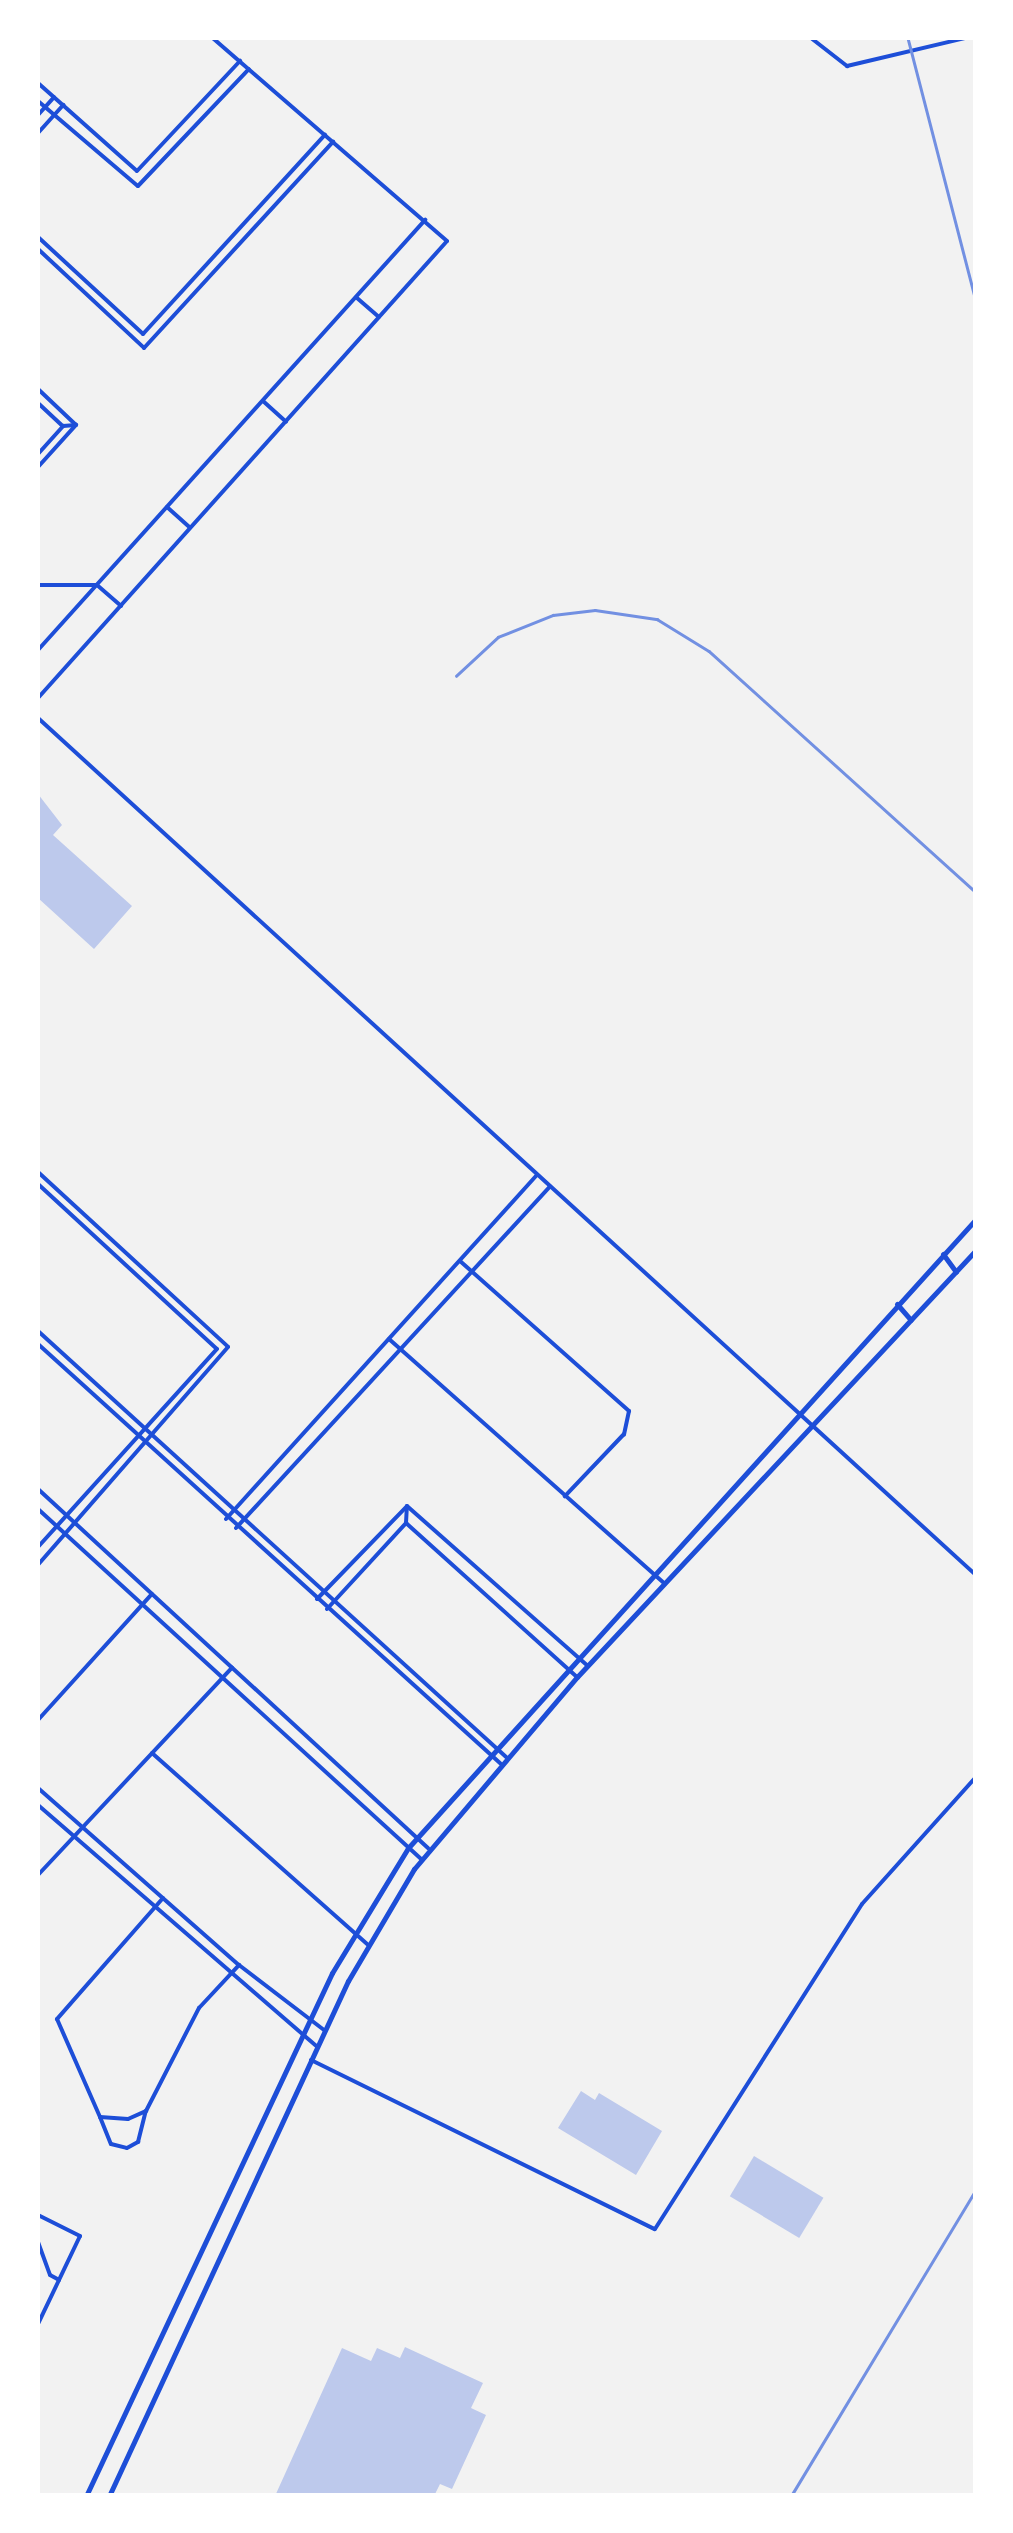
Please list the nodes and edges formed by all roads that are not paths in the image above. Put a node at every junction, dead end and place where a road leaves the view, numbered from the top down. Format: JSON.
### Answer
{"nodes":[{"id":1,"x":213,"y":38,"type":"edge"},
{"id":2,"x":811,"y":38,"type":"edge"},
{"id":3,"x":966,"y":38,"type":"edge"},
{"id":4,"x":240,"y":61,"type":"junction"},
{"id":5,"x":249,"y":69,"type":"junction"},
{"id":6,"x":38,"y":83,"type":"edge"},
{"id":7,"x":54,"y":98,"type":"junction"},
{"id":8,"x":38,"y":101,"type":"edge"},
{"id":9,"x":63,"y":106,"type":"junction"},
{"id":10,"x":45,"y":108,"type":"junction"},
{"id":11,"x":38,"y":116,"type":"edge"},
{"id":12,"x":54,"y":116,"type":"junction"},
{"id":13,"x":38,"y":134,"type":"edge"},
{"id":14,"x":325,"y":135,"type":"junction"},
{"id":15,"x":333,"y":142,"type":"junction"},
{"id":16,"x":137,"y":171,"type":"junction"},
{"id":17,"x":138,"y":186,"type":"junction"},
{"id":18,"x":425,"y":220,"type":"junction"},
{"id":19,"x":233,"y":235,"type":"junction"},
{"id":20,"x":38,"y":237,"type":"edge"},
{"id":21,"x":241,"y":242,"type":"junction"},
{"id":22,"x":38,"y":249,"type":"edge"},
{"id":23,"x":63,"y":260,"type":"junction"},
{"id":24,"x":57,"y":267,"type":"junction"},
{"id":25,"x":357,"y":298,"type":"junction"},
{"id":26,"x":380,"y":317,"type":"junction"},
{"id":27,"x":143,"y":334,"type":"junction"},
{"id":28,"x":144,"y":348,"type":"junction"},
{"id":29,"x":38,"y":389,"type":"edge"},
{"id":30,"x":262,"y":400,"type":"junction"},
{"id":31,"x":38,"y":403,"type":"edge"},
{"id":32,"x":286,"y":422,"type":"junction"},
{"id":33,"x":76,"y":425,"type":"junction"},
{"id":34,"x":63,"y":426,"type":"junction"},
{"id":35,"x":38,"y":454,"type":"edge"},
{"id":36,"x":38,"y":467,"type":"edge"},
{"id":37,"x":165,"y":506,"type":"junction"},
{"id":38,"x":189,"y":528,"type":"junction"},
{"id":39,"x":38,"y":585,"type":"edge"},
{"id":40,"x":96,"y":585,"type":"junction"},
{"id":41,"x":121,"y":606,"type":"junction"},
{"id":42,"x":38,"y":650,"type":"edge"},
{"id":43,"x":38,"y":698,"type":"edge"},
{"id":44,"x":38,"y":718,"type":"edge"},
{"id":45,"x":38,"y":1172,"type":"edge"},
{"id":46,"x":537,"y":1175,"type":"junction"},
{"id":47,"x":38,"y":1184,"type":"edge"},
{"id":48,"x":550,"y":1186,"type":"junction"},
{"id":49,"x":976,"y":1219,"type":"edge"},
{"id":50,"x":107,"y":1235,"type":"junction"},
{"id":51,"x":102,"y":1241,"type":"junction"},
{"id":52,"x":976,"y":1250,"type":"edge"},
{"id":53,"x":943,"y":1254,"type":"junction"},
{"id":54,"x":460,"y":1260,"type":"junction"},
{"id":55,"x":472,"y":1271,"type":"junction"},
{"id":56,"x":956,"y":1272,"type":"junction"},
{"id":57,"x":897,"y":1304,"type":"junction"},
{"id":58,"x":911,"y":1320,"type":"junction"},
{"id":59,"x":38,"y":1331,"type":"edge"},
{"id":60,"x":388,"y":1339,"type":"junction"},
{"id":61,"x":38,"y":1344,"type":"edge"},
{"id":62,"x":228,"y":1347,"type":"junction"},
{"id":63,"x":217,"y":1349,"type":"junction"},
{"id":64,"x":400,"y":1350,"type":"junction"},
{"id":65,"x":798,"y":1413,"type":"junction"},
{"id":66,"x":812,"y":1426,"type":"junction"},
{"id":67,"x":145,"y":1428,"type":"junction"},
{"id":68,"x":139,"y":1435,"type":"junction"},
{"id":69,"x":154,"y":1436,"type":"junction"},
{"id":70,"x":147,"y":1443,"type":"junction"},
{"id":71,"x":38,"y":1490,"type":"edge"},
{"id":72,"x":566,"y":1496,"type":"junction"},
{"id":73,"x":407,"y":1506,"type":"junction"},
{"id":74,"x":38,"y":1508,"type":"edge"},
{"id":75,"x":234,"y":1510,"type":"junction"},
{"id":76,"x":66,"y":1516,"type":"junction"},
{"id":77,"x":226,"y":1519,"type":"junction"},
{"id":78,"x":244,"y":1520,"type":"junction"},
{"id":79,"x":75,"y":1524,"type":"junction"},
{"id":80,"x":406,"y":1524,"type":"junction"},
{"id":81,"x":56,"y":1526,"type":"junction"},
{"id":82,"x":236,"y":1528,"type":"junction"},
{"id":83,"x":65,"y":1534,"type":"junction"},
{"id":84,"x":38,"y":1546,"type":"edge"},
{"id":85,"x":38,"y":1565,"type":"edge"},
{"id":86,"x":652,"y":1573,"type":"junction"},
{"id":87,"x":484,"y":1574,"type":"junction"},
{"id":88,"x":976,"y":1576,"type":"edge"},
{"id":89,"x":664,"y":1583,"type":"junction"},
{"id":90,"x":474,"y":1584,"type":"junction"},
{"id":91,"x":324,"y":1592,"type":"junction"},
{"id":92,"x":152,"y":1594,"type":"junction"},
{"id":93,"x":316,"y":1600,"type":"junction"},
{"id":94,"x":334,"y":1602,"type":"junction"},
{"id":95,"x":142,"y":1604,"type":"junction"},
{"id":96,"x":326,"y":1610,"type":"junction"},
{"id":97,"x":577,"y":1656,"type":"junction"},
{"id":98,"x":404,"y":1665,"type":"junction"},
{"id":99,"x":588,"y":1666,"type":"junction"},
{"id":100,"x":567,"y":1667,"type":"junction"},
{"id":101,"x":232,"y":1668,"type":"junction"},
{"id":102,"x":396,"y":1672,"type":"junction"},
{"id":103,"x":577,"y":1677,"type":"junction"},
{"id":104,"x":223,"y":1678,"type":"junction"},
{"id":105,"x":38,"y":1720,"type":"edge"},
{"id":106,"x":316,"y":1746,"type":"junction"},
{"id":107,"x":494,"y":1747,"type":"junction"},
{"id":108,"x":152,"y":1753,"type":"junction"},
{"id":109,"x":489,"y":1754,"type":"junction"},
{"id":110,"x":308,"y":1756,"type":"junction"},
{"id":111,"x":503,"y":1760,"type":"junction"},
{"id":112,"x":976,"y":1777,"type":"edge"},
{"id":113,"x":38,"y":1788,"type":"edge"},
{"id":114,"x":38,"y":1806,"type":"edge"},
{"id":115,"x":82,"y":1827,"type":"junction"},
{"id":116,"x":73,"y":1837,"type":"junction"},
{"id":117,"x":416,"y":1837,"type":"junction"},
{"id":118,"x":408,"y":1848,"type":"junction"},
{"id":119,"x":428,"y":1848,"type":"junction"},
{"id":120,"x":420,"y":1859,"type":"junction"},
{"id":121,"x":38,"y":1875,"type":"edge"},
{"id":122,"x":163,"y":1898,"type":"junction"},
{"id":123,"x":153,"y":1909,"type":"junction"},
{"id":124,"x":354,"y":1934,"type":"junction"},
{"id":125,"x":367,"y":1944,"type":"junction"},
{"id":126,"x":238,"y":1965,"type":"junction"},
{"id":127,"x":228,"y":1976,"type":"junction"},
{"id":128,"x":310,"y":2022,"type":"junction"},
{"id":129,"x":324,"y":2030,"type":"junction"},
{"id":130,"x":302,"y":2038,"type":"junction"},
{"id":131,"x":317,"y":2047,"type":"junction"},
{"id":132,"x":311,"y":2060,"type":"junction"},
{"id":133,"x":146,"y":2111,"type":"junction"},
{"id":134,"x":100,"y":2117,"type":"junction"},
{"id":135,"x":38,"y":2215,"type":"edge"},
{"id":136,"x":38,"y":2242,"type":"edge"},
{"id":137,"x":60,"y":2280,"type":"junction"},
{"id":138,"x":38,"y":2324,"type":"edge"},
{"id":139,"x":86,"y":2496,"type":"edge"},
{"id":140,"x":109,"y":2496,"type":"edge"}],
"edges":[{"from":1,"to":4,"type":"street"},
{"from":2,"to":3,"type":"street"},
{"from":4,"to":5,"type":"street"},
{"from":4,"to":16,"type":"street"},
{"from":5,"to":14,"type":"street"},
{"from":5,"to":17,"type":"street"},
{"from":6,"to":7,"type":"street"},
{"from":7,"to":9,"type":"street"},
{"from":7,"to":10,"type":"street"},
{"from":8,"to":10,"type":"street"},
{"from":9,"to":12,"type":"street"},
{"from":9,"to":16,"type":"street"},
{"from":10,"to":11,"type":"street"},
{"from":10,"to":12,"type":"street"},
{"from":12,"to":13,"type":"street"},
{"from":12,"to":17,"type":"street"},
{"from":14,"to":15,"type":"street"},
{"from":14,"to":19,"type":"street"},
{"from":15,"to":18,"type":"street"},
{"from":15,"to":21,"type":"street"},
{"from":16,"to":17,"type":"street"},
{"from":18,"to":25,"type":"street"},
{"from":18,"to":26,"type":"street"},
{"from":19,"to":21,"type":"street"},
{"from":19,"to":27,"type":"street"},
{"from":20,"to":23,"type":"street"},
{"from":21,"to":28,"type":"street"},
{"from":22,"to":24,"type":"street"},
{"from":23,"to":24,"type":"street"},
{"from":23,"to":27,"type":"street"},
{"from":24,"to":28,"type":"street"},
{"from":25,"to":26,"type":"street"},
{"from":25,"to":30,"type":"street"},
{"from":26,"to":32,"type":"street"},
{"from":27,"to":28,"type":"street"},
{"from":29,"to":33,"type":"street"},
{"from":30,"to":32,"type":"street"},
{"from":30,"to":37,"type":"street"},
{"from":31,"to":34,"type":"street"},
{"from":32,"to":38,"type":"street"},
{"from":33,"to":34,"type":"street"},
{"from":33,"to":36,"type":"street"},
{"from":34,"to":35,"type":"street"},
{"from":37,"to":38,"type":"street"},
{"from":37,"to":40,"type":"street"},
{"from":38,"to":41,"type":"street"},
{"from":39,"to":40,"type":"street"},
{"from":40,"to":41,"type":"street"},
{"from":40,"to":42,"type":"street"},
{"from":41,"to":43,"type":"street"},
{"from":44,"to":46,"type":"street"},
{"from":45,"to":50,"type":"street"},
{"from":46,"to":48,"type":"street"},
{"from":46,"to":54,"type":"street"},
{"from":47,"to":51,"type":"street"},
{"from":48,"to":55,"type":"street"},
{"from":48,"to":65,"type":"street"},
{"from":49,"to":53,"type":"street"},
{"from":50,"to":51,"type":"street"},
{"from":50,"to":62,"type":"street"},
{"from":51,"to":63,"type":"street"},
{"from":52,"to":56,"type":"street"},
{"from":53,"to":56,"type":"street"},
{"from":53,"to":57,"type":"street"},
{"from":54,"to":55,"type":"street"},
{"from":54,"to":60,"type":"street"},
{"from":55,"to":64,"type":"street"},
{"from":55,"to":72,"type":"street"},
{"from":56,"to":58,"type":"street"},
{"from":57,"to":58,"type":"street"},
{"from":57,"to":65,"type":"street"},
{"from":58,"to":66,"type":"street"},
{"from":59,"to":67,"type":"street"},
{"from":60,"to":64,"type":"street"},
{"from":60,"to":75,"type":"street"},
{"from":61,"to":68,"type":"street"},
{"from":62,"to":63,"type":"street"},
{"from":62,"to":69,"type":"street"},
{"from":63,"to":67,"type":"street"},
{"from":64,"to":72,"type":"street"},
{"from":64,"to":78,"type":"street"},
{"from":65,"to":66,"type":"street"},
{"from":65,"to":86,"type":"street"},
{"from":66,"to":88,"type":"street"},
{"from":66,"to":89,"type":"street"},
{"from":67,"to":68,"type":"street"},
{"from":67,"to":69,"type":"street"},
{"from":68,"to":70,"type":"street"},
{"from":68,"to":76,"type":"street"},
{"from":69,"to":70,"type":"street"},
{"from":69,"to":75,"type":"street"},
{"from":70,"to":77,"type":"street"},
{"from":70,"to":79,"type":"street"},
{"from":71,"to":76,"type":"street"},
{"from":72,"to":86,"type":"street"},
{"from":73,"to":80,"type":"street"},
{"from":73,"to":87,"type":"street"},
{"from":73,"to":91,"type":"street"},
{"from":74,"to":81,"type":"street"},
{"from":75,"to":77,"type":"street"},
{"from":75,"to":78,"type":"street"},
{"from":76,"to":79,"type":"street"},
{"from":76,"to":81,"type":"street"},
{"from":77,"to":82,"type":"street"},
{"from":78,"to":82,"type":"street"},
{"from":78,"to":91,"type":"street"},
{"from":79,"to":83,"type":"street"},
{"from":79,"to":92,"type":"street"},
{"from":80,"to":90,"type":"street"},
{"from":80,"to":94,"type":"street"},
{"from":81,"to":83,"type":"street"},
{"from":81,"to":84,"type":"street"},
{"from":82,"to":93,"type":"street"},
{"from":83,"to":85,"type":"street"},
{"from":83,"to":95,"type":"street"},
{"from":86,"to":89,"type":"street"},
{"from":86,"to":97,"type":"street"},
{"from":87,"to":90,"type":"street"},
{"from":87,"to":97,"type":"street"},
{"from":89,"to":99,"type":"street"},
{"from":90,"to":100,"type":"street"},
{"from":91,"to":93,"type":"street"},
{"from":91,"to":94,"type":"street"},
{"from":92,"to":95,"type":"street"},
{"from":92,"to":101,"type":"street"},
{"from":93,"to":96,"type":"street"},
{"from":94,"to":96,"type":"street"},
{"from":94,"to":98,"type":"street"},
{"from":95,"to":104,"type":"street"},
{"from":95,"to":105,"type":"street"},
{"from":96,"to":102,"type":"street"},
{"from":97,"to":99,"type":"street"},
{"from":97,"to":100,"type":"street"},
{"from":98,"to":102,"type":"street"},
{"from":98,"to":107,"type":"street"},
{"from":99,"to":103,"type":"street"},
{"from":100,"to":103,"type":"street"},
{"from":100,"to":107,"type":"street"},
{"from":101,"to":104,"type":"street"},
{"from":101,"to":106,"type":"street"},
{"from":102,"to":109,"type":"street"},
{"from":103,"to":111,"type":"street"},
{"from":104,"to":108,"type":"street"},
{"from":104,"to":110,"type":"street"},
{"from":106,"to":110,"type":"street"},
{"from":106,"to":117,"type":"street"},
{"from":107,"to":109,"type":"street"},
{"from":107,"to":111,"type":"street"},
{"from":108,"to":115,"type":"street"},
{"from":108,"to":124,"type":"street"},
{"from":109,"to":111,"type":"street"},
{"from":109,"to":117,"type":"street"},
{"from":110,"to":118,"type":"street"},
{"from":111,"to":119,"type":"street"},
{"from":112,"to":132,"type":"street"},
{"from":113,"to":115,"type":"street"},
{"from":114,"to":116,"type":"street"},
{"from":115,"to":116,"type":"street"},
{"from":115,"to":122,"type":"street"},
{"from":116,"to":121,"type":"street"},
{"from":116,"to":123,"type":"street"},
{"from":117,"to":118,"type":"street"},
{"from":117,"to":119,"type":"street"},
{"from":118,"to":120,"type":"street"},
{"from":118,"to":124,"type":"street"},
{"from":119,"to":120,"type":"street"},
{"from":120,"to":125,"type":"street"},
{"from":122,"to":123,"type":"street"},
{"from":122,"to":126,"type":"street"},
{"from":123,"to":127,"type":"street"},
{"from":123,"to":134,"type":"street"},
{"from":124,"to":125,"type":"street"},
{"from":124,"to":128,"type":"street"},
{"from":125,"to":129,"type":"street"},
{"from":126,"to":127,"type":"street"},
{"from":126,"to":128,"type":"street"},
{"from":127,"to":130,"type":"street"},
{"from":127,"to":133,"type":"street"},
{"from":128,"to":129,"type":"street"},
{"from":128,"to":130,"type":"street"},
{"from":129,"to":131,"type":"street"},
{"from":130,"to":131,"type":"street"},
{"from":130,"to":139,"type":"street"},
{"from":131,"to":132,"type":"street"},
{"from":132,"to":140,"type":"street"},
{"from":133,"to":134,"type":"street"},
{"from":133,"to":134,"type":"street"},
{"from":135,"to":137,"type":"street"},
{"from":136,"to":137,"type":"street"},
{"from":137,"to":138,"type":"street"}]}
